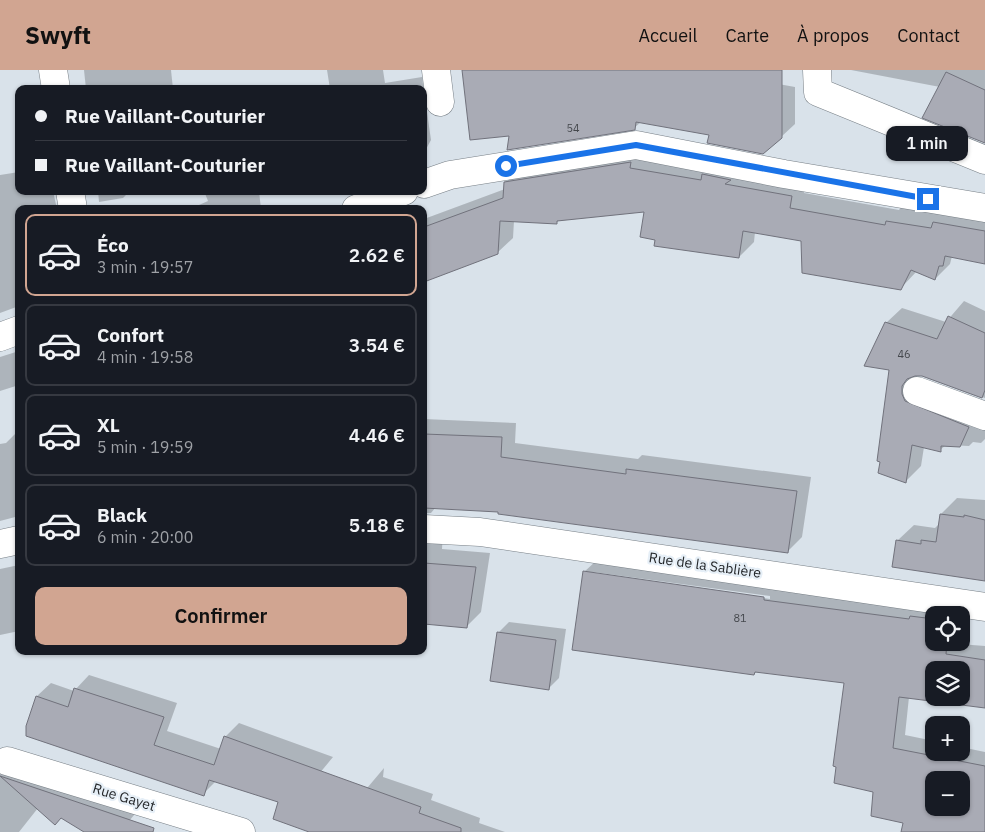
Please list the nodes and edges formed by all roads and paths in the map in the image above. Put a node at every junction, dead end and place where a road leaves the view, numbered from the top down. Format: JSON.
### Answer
{"nodes":[{"id":1,"x":53,"y":70,"type":"edge"},
{"id":2,"x":436,"y":70,"type":"edge"},
{"id":3,"x":818,"y":70,"type":"edge"},
{"id":4,"x":55,"y":85,"type":"edge"},
{"id":5,"x":440,"y":102,"type":"dead end"},
{"id":6,"x":985,"y":160,"type":"edge"},
{"id":7,"x":427,"y":183,"type":"edge"},
{"id":8,"x":393,"y":195,"type":"edge"},
{"id":9,"x":367,"y":205,"type":"edge"},
{"id":10,"x":985,"y":208,"type":"edge"},
{"id":11,"x":15,"y":331,"type":"edge"},
{"id":12,"x":0,"y":337,"type":"edge"},
{"id":13,"x":917,"y":391,"type":"dead end"},
{"id":14,"x":985,"y":416,"type":"edge"},
{"id":15,"x":427,"y":529,"type":"edge"},
{"id":16,"x":15,"y":541,"type":"edge"},
{"id":17,"x":0,"y":544,"type":"edge"},
{"id":18,"x":985,"y":607,"type":"edge"},
{"id":19,"x":8,"y":761,"type":"dead end"},
{"id":20,"x":241,"y":832,"type":"edge"}],
"edges":[{"from":1,"to":4,"type":"street"},
{"from":2,"to":5,"type":"street"},
{"from":3,"to":6,"type":"street"},
{"from":7,"to":10,"type":"street"},
{"from":8,"to":9,"type":"street"},
{"from":11,"to":12,"type":"street"},
{"from":13,"to":14,"type":"street"},
{"from":15,"to":18,"type":"street","name":"Rue de la Sablière"},
{"from":16,"to":17,"type":"street"},
{"from":19,"to":20,"type":"street","name":"Rue Gayet"}]}
